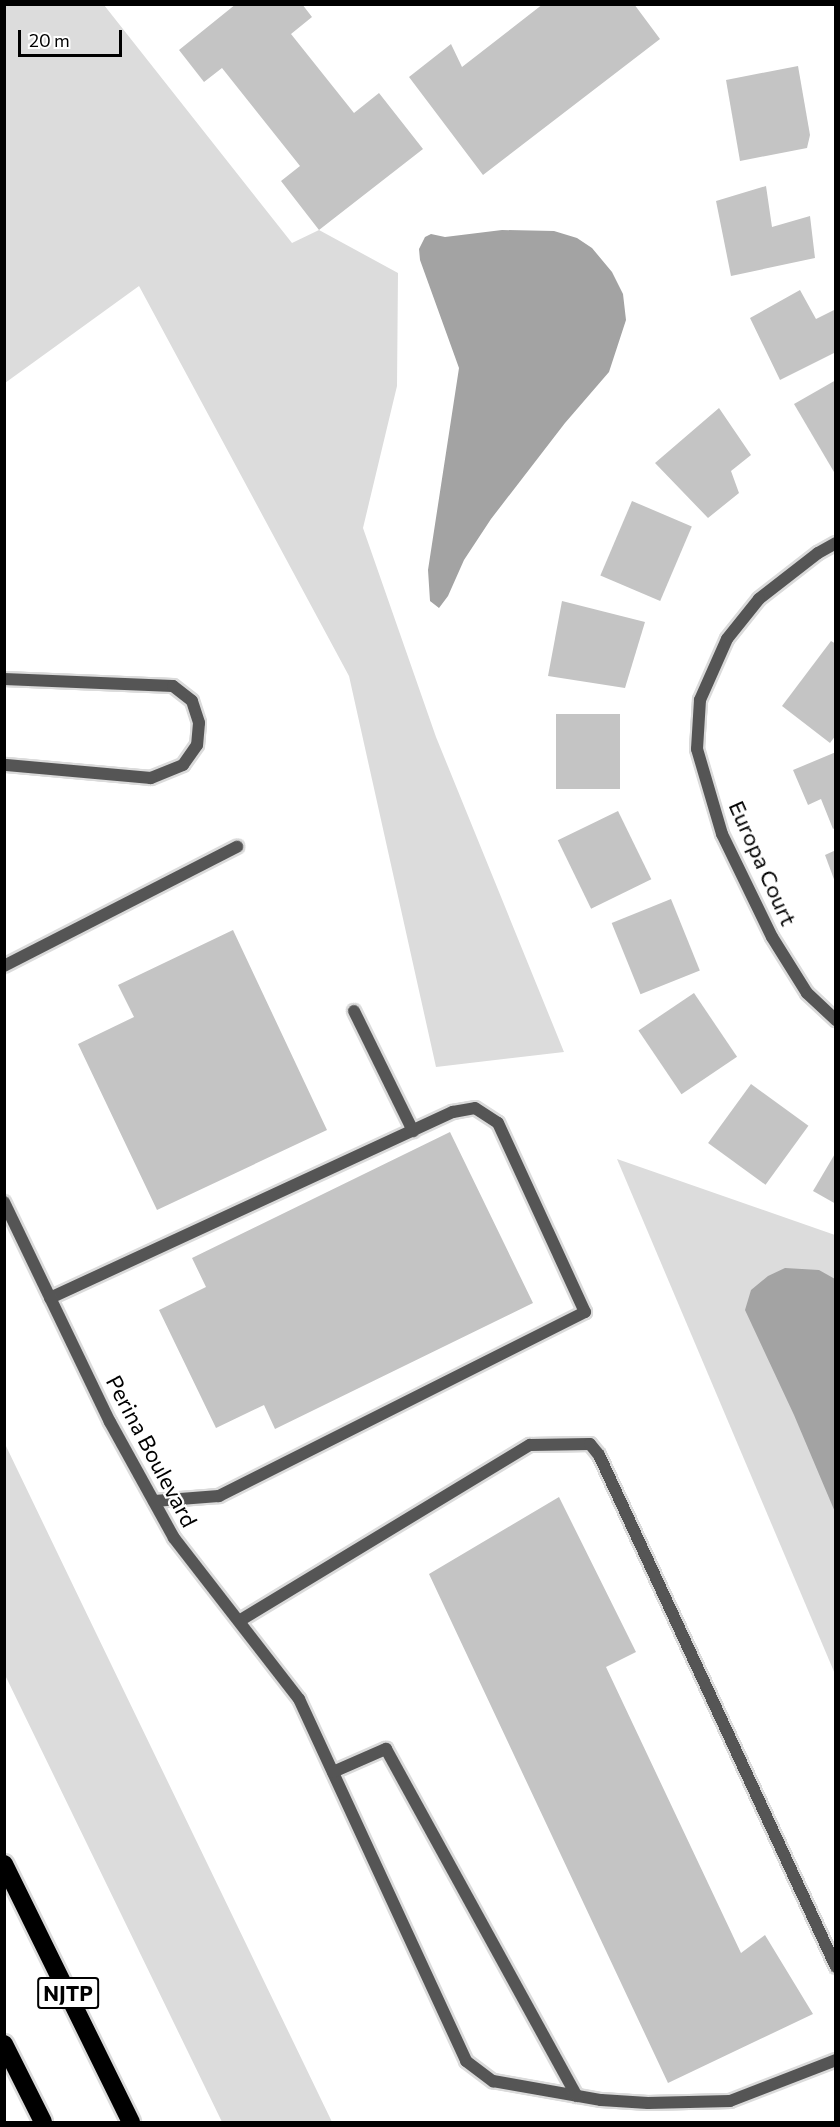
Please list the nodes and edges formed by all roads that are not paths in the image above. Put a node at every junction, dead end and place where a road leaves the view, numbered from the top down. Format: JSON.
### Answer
{"nodes":[{"id":1,"x":836,"y":543,"type":"edge"},
{"id":2,"x":4,"y":679,"type":"edge"},
{"id":3,"x":4,"y":765,"type":"edge"},
{"id":4,"x":237,"y":847,"type":"dead end"},
{"id":5,"x":4,"y":966,"type":"edge"},
{"id":6,"x":354,"y":1011,"type":"dead end"},
{"id":7,"x":836,"y":1020,"type":"edge"},
{"id":8,"x":413,"y":1131,"type":"junction"},
{"id":9,"x":4,"y":1202,"type":"edge"},
{"id":10,"x":50,"y":1298,"type":"junction"},
{"id":11,"x":154,"y":1501,"type":"junction"},
{"id":12,"x":239,"y":1621,"type":"junction"},
{"id":13,"x":333,"y":1772,"type":"junction"},
{"id":14,"x":4,"y":1864,"type":"edge"},
{"id":15,"x":836,"y":1967,"type":"edge"},
{"id":16,"x":4,"y":2044,"type":"edge"},
{"id":17,"x":836,"y":2060,"type":"edge"},
{"id":18,"x":577,"y":2096,"type":"junction"},
{"id":19,"x":43,"y":2122,"type":"edge"},
{"id":20,"x":131,"y":2122,"type":"edge"}],
"edges":[{"from":1,"to":7,"type":"street","name":"Europa Court"},
{"from":2,"to":3,"type":"street"},
{"from":4,"to":5,"type":"street"},
{"from":6,"to":8,"type":"street"},
{"from":8,"to":10,"type":"street"},
{"from":8,"to":11,"type":"street"},
{"from":9,"to":10,"type":"street","name":"Perina Boulevard"},
{"from":10,"to":11,"type":"street","name":"Perina Boulevard"},
{"from":11,"to":12,"type":"street","name":"Perina Boulevard"},
{"from":12,"to":13,"type":"street","name":"Perina Boulevard"},
{"from":12,"to":15,"type":"street"},
{"from":13,"to":18,"type":"street","name":"Perina Boulevard"},
{"from":13,"to":18,"type":"street"},
{"from":14,"to":20,"type":"highway","number":"NJTP"},
{"from":16,"to":19,"type":"highway"},
{"from":17,"to":18,"type":"street","name":"Perina Boulevard"}]}
